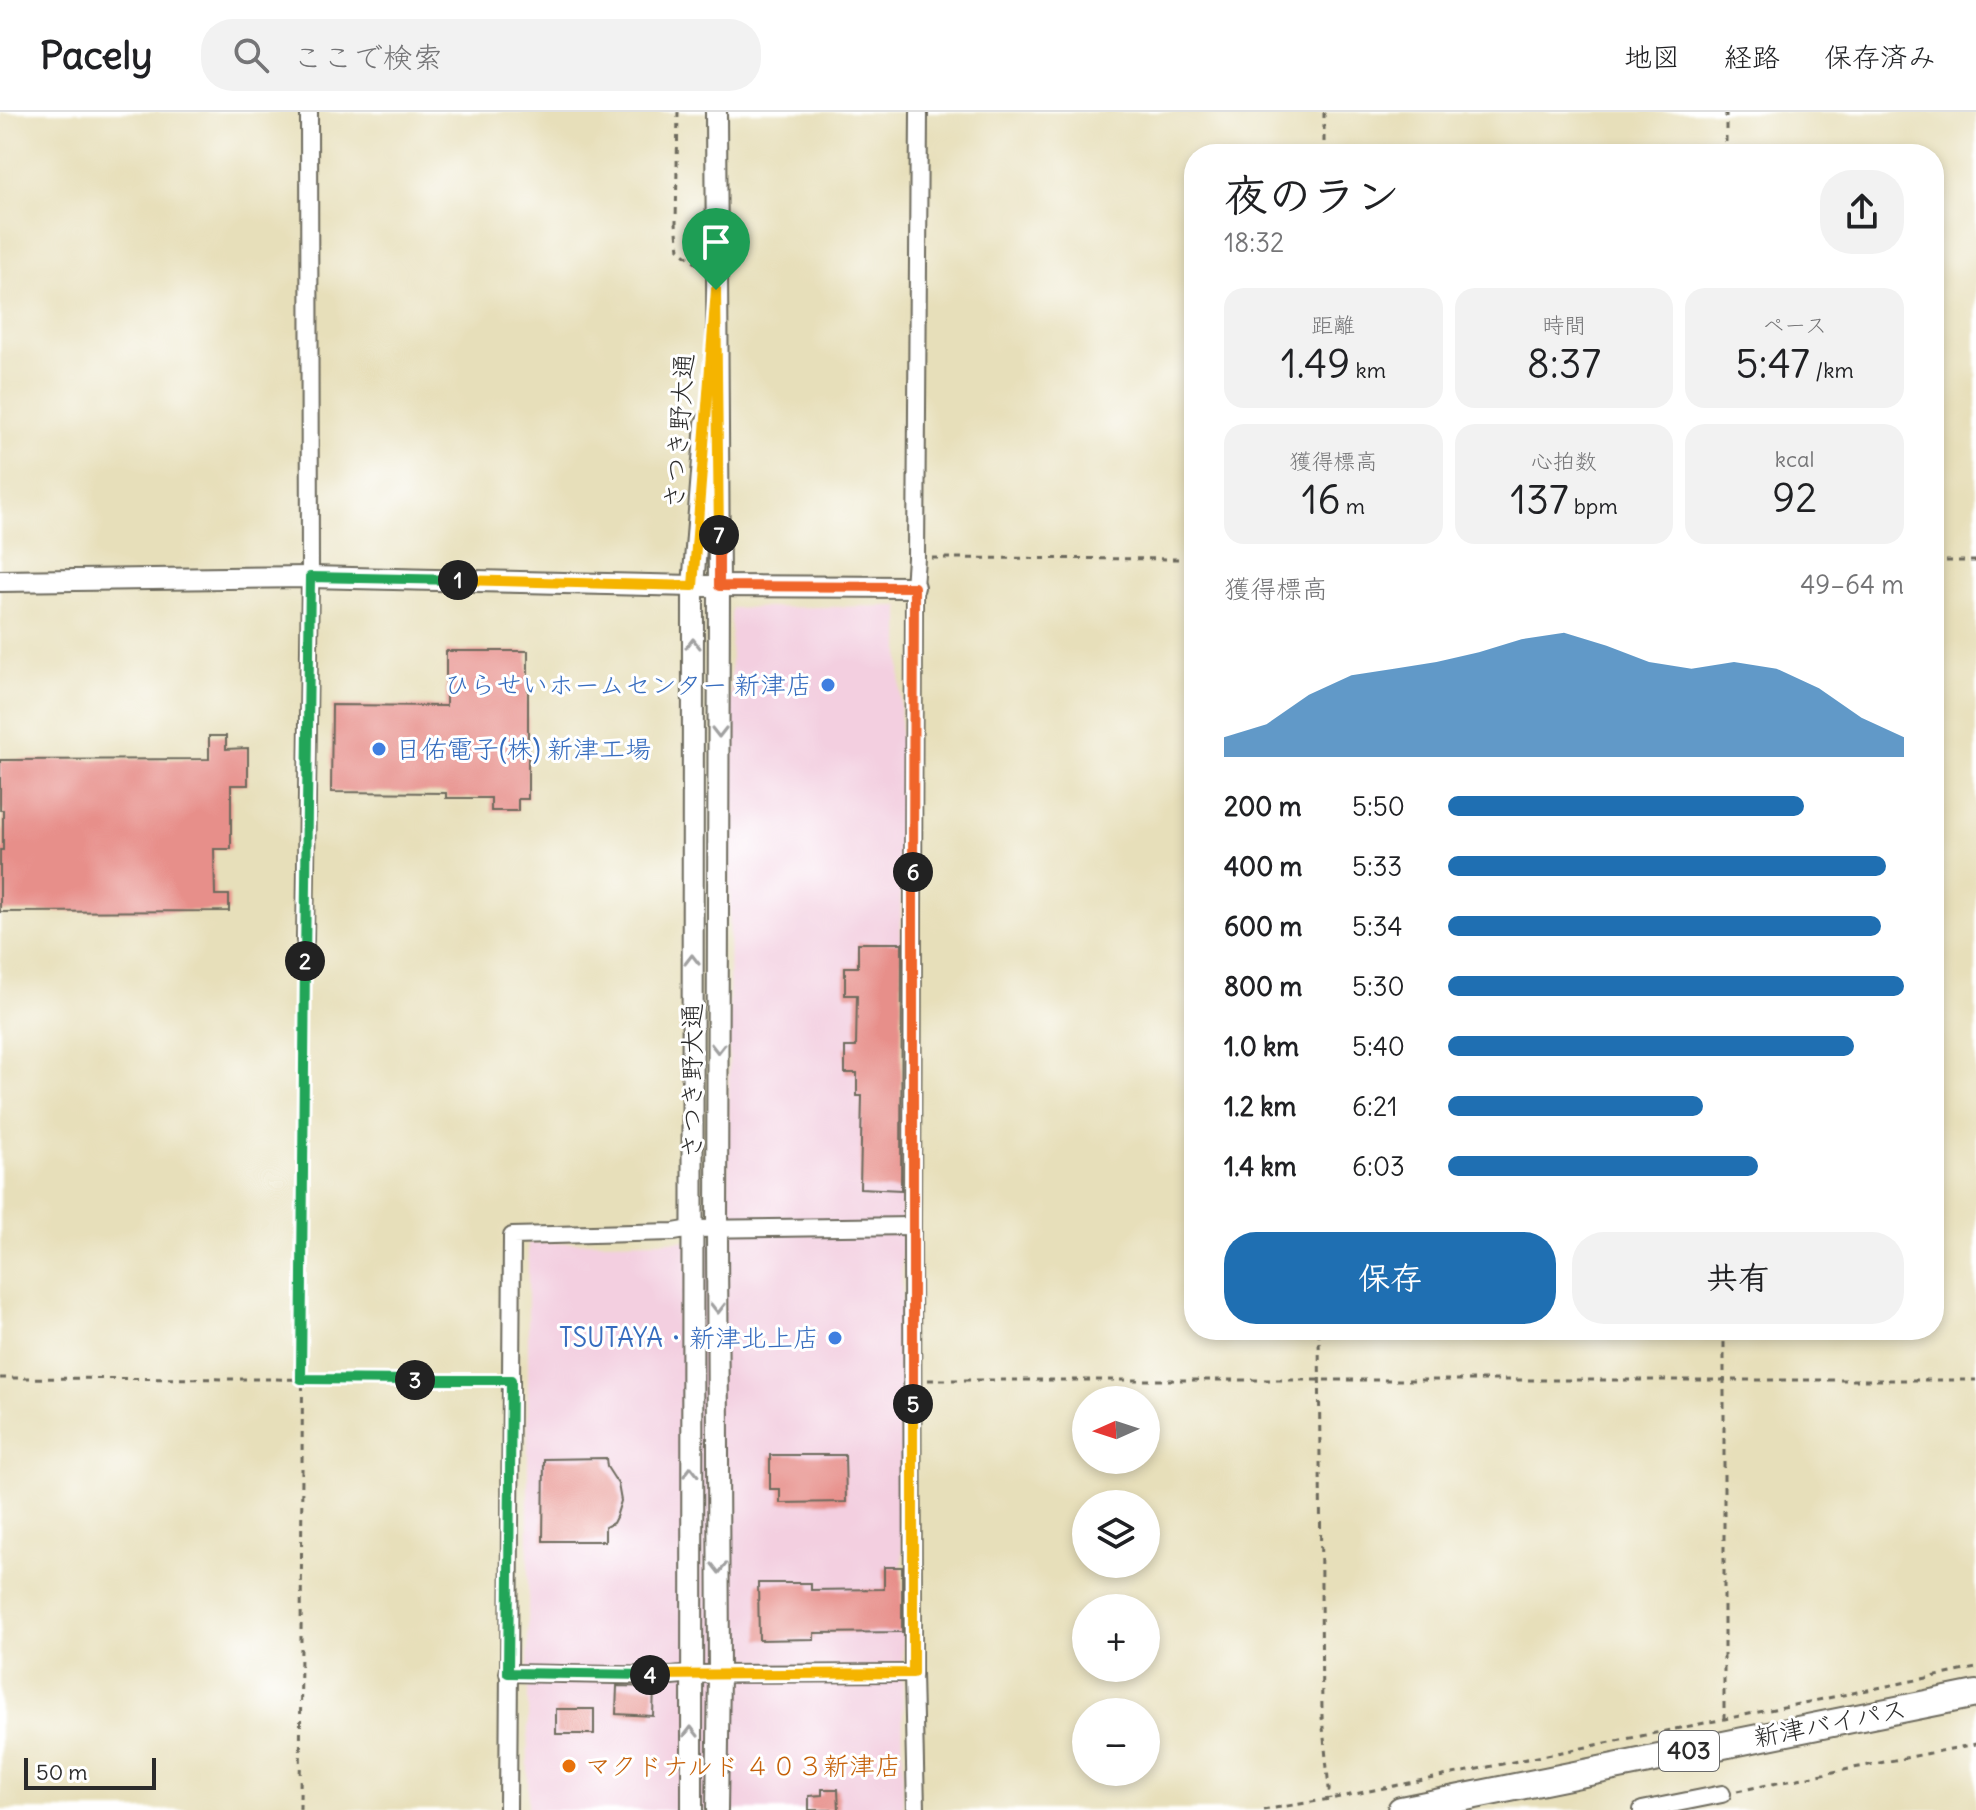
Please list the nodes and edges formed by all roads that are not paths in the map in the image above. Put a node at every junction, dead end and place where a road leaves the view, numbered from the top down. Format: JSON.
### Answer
{"nodes":[{"id":1,"x":309,"y":112,"type":"edge"},
{"id":2,"x":716,"y":112,"type":"edge"},
{"id":3,"x":919,"y":112,"type":"edge"},
{"id":4,"x":716,"y":290,"type":"junction"},
{"id":5,"x":310,"y":577,"type":"junction"},
{"id":6,"x":0,"y":581,"type":"edge"},
{"id":7,"x":693,"y":586,"type":"junction"},
{"id":8,"x":719,"y":586,"type":"junction"},
{"id":9,"x":914,"y":587,"type":"junction"},
{"id":10,"x":305,"y":941,"type":"road end"},
{"id":11,"x":912,"y":1226,"type":"junction"},
{"id":12,"x":691,"y":1229,"type":"junction"},
{"id":13,"x":717,"y":1229,"type":"junction"},
{"id":14,"x":508,"y":1673,"type":"junction"},
{"id":15,"x":913,"y":1673,"type":"junction"},
{"id":16,"x":691,"y":1674,"type":"junction"},
{"id":17,"x":719,"y":1674,"type":"junction"},
{"id":18,"x":1976,"y":1694,"type":"edge"},
{"id":19,"x":1722,"y":1794,"type":"road end"},
{"id":20,"x":508,"y":1810,"type":"edge"},
{"id":21,"x":692,"y":1810,"type":"edge"},
{"id":22,"x":717,"y":1810,"type":"edge"},
{"id":23,"x":916,"y":1810,"type":"edge"},
{"id":24,"x":1401,"y":1810,"type":"edge"},
{"id":25,"x":1642,"y":1810,"type":"edge"}],
"edges":[{"from":1,"to":5,"type":"street"},
{"from":2,"to":4,"type":"street"},
{"from":3,"to":9,"type":"street"},
{"from":4,"to":7,"type":"street","name":"さつき野大通"},
{"from":4,"to":8,"type":"street","name":"さつき野大通"},
{"from":5,"to":6,"type":"street"},
{"from":5,"to":7,"type":"street"},
{"from":5,"to":10,"type":"street"},
{"from":7,"to":8,"type":"street"},
{"from":12,"to":7,"type":"street","name":"さつき野大通","one_way":true},
{"from":8,"to":9,"type":"street"},
{"from":8,"to":13,"type":"street","name":"さつき野大通","one_way":true},
{"from":9,"to":11,"type":"street"},
{"from":11,"to":13,"type":"street"},
{"from":11,"to":15,"type":"street"},
{"from":12,"to":13,"type":"street"},
{"from":12,"to":14,"type":"street"},
{"from":16,"to":12,"type":"street","name":"さつき野大通","one_way":true},
{"from":13,"to":17,"type":"street","name":"さつき野大通","one_way":true},
{"from":14,"to":16,"type":"street"},
{"from":14,"to":20,"type":"street"},
{"from":15,"to":17,"type":"street"},
{"from":15,"to":23,"type":"street"},
{"from":16,"to":17,"type":"street"},
{"from":21,"to":16,"type":"street","name":"さつき野大通","one_way":true},
{"from":17,"to":22,"type":"street","name":"さつき野大通"},
{"from":18,"to":24,"type":"highway","name":"新津バイパス","number":"403"},
{"from":19,"to":25,"type":"street"}]}
